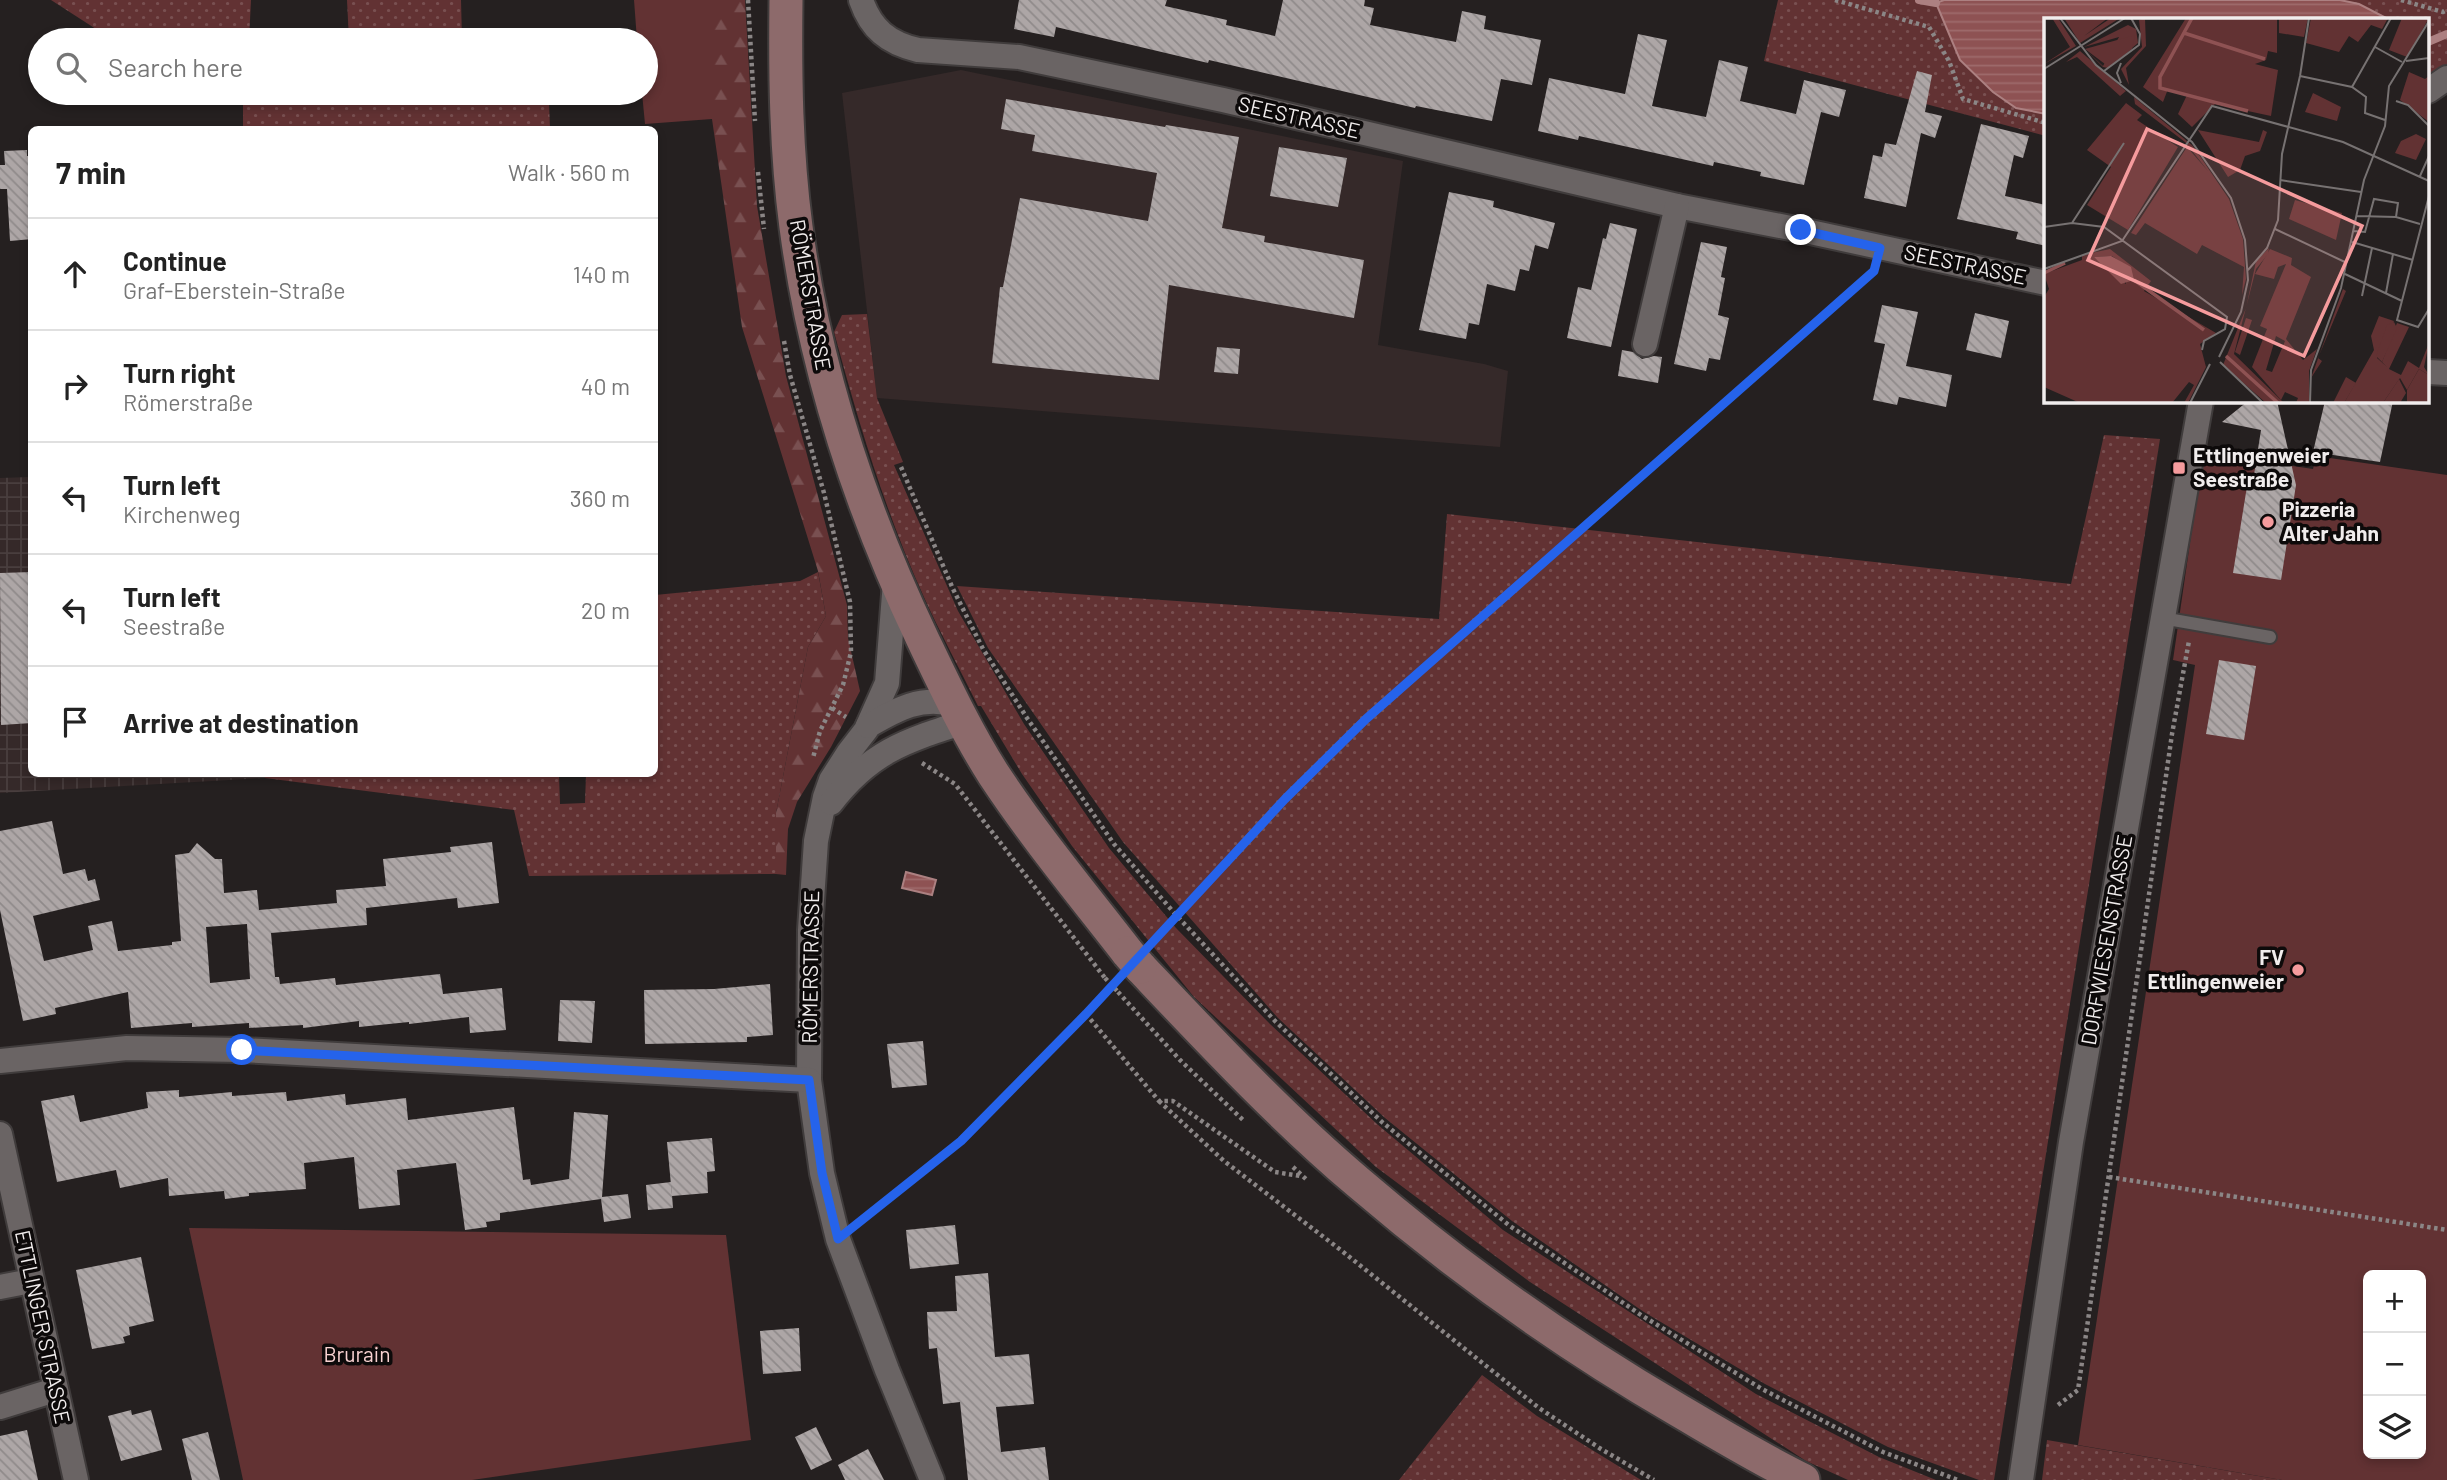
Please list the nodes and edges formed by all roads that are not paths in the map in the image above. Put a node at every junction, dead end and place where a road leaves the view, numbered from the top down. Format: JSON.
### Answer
{"nodes":[{"id":1,"x":786,"y":0,"type":"edge"},
{"id":2,"x":861,"y":0,"type":"edge"},
{"id":3,"x":2447,"y":78,"type":"edge"},
{"id":4,"x":2430,"y":90,"type":"edge"},
{"id":5,"x":1677,"y":206,"type":"junction"},
{"id":6,"x":2044,"y":283,"type":"edge"},
{"id":7,"x":1645,"y":344,"type":"dead end"},
{"id":8,"x":2200,"y":402,"type":"edge"},
{"id":9,"x":895,"y":579,"type":"junction"},
{"id":10,"x":2162,"y":618,"type":"junction"},
{"id":11,"x":2270,"y":637,"type":"dead end"},
{"id":12,"x":959,"y":714,"type":"junction"},
{"id":13,"x":867,"y":728,"type":"junction"},
{"id":14,"x":821,"y":818,"type":"junction"},
{"id":15,"x":0,"y":1062,"type":"edge"},
{"id":16,"x":809,"y":1080,"type":"junction"},
{"id":17,"x":0,"y":1134,"type":"edge"},
{"id":18,"x":31,"y":1281,"type":"junction"},
{"id":19,"x":0,"y":1287,"type":"edge"},
{"id":20,"x":55,"y":1390,"type":"junction"},
{"id":21,"x":0,"y":1406,"type":"edge"},
{"id":22,"x":76,"y":1480,"type":"edge"},
{"id":23,"x":932,"y":1480,"type":"edge"},
{"id":24,"x":1803,"y":1480,"type":"edge"},
{"id":25,"x":2021,"y":1480,"type":"edge"}],
"edges":[{"from":1,"to":9,"type":"main road","name":"RÖMERSTRASSE"},
{"from":2,"to":5,"type":"street","name":"SEESTRASSE"},
{"from":3,"to":4,"type":"street"},
{"from":5,"to":6,"type":"street","name":"SEESTRASSE"},
{"from":5,"to":7,"type":"street"},
{"from":8,"to":10,"type":"street","name":"DORFWIESENSTRASSE"},
{"from":9,"to":12,"type":"main road","name":"RÖMERSTRASSE"},
{"from":9,"to":13,"type":"street","name":"RÖMERSTRASSE"},
{"from":10,"to":11,"type":"lane"},
{"from":10,"to":25,"type":"street","name":"DORFWIESENSTRASSE"},
{"from":12,"to":13,"type":"street"},
{"from":12,"to":14,"type":"street"},
{"from":12,"to":24,"type":"main road","name":"RÖMERSTRASSE"},
{"from":13,"to":14,"type":"street","name":"RÖMERSTRASSE"},
{"from":14,"to":16,"type":"street","name":"RÖMERSTRASSE"},
{"from":15,"to":16,"type":"street"},
{"from":16,"to":23,"type":"street","name":"RÖMERSTRASSE"},
{"from":17,"to":18,"type":"street","name":"ETTLINGER STRASSE"},
{"from":18,"to":19,"type":"street"},
{"from":18,"to":20,"type":"street","name":"ETTLINGER STRASSE"},
{"from":20,"to":21,"type":"street"},
{"from":20,"to":22,"type":"street","name":"ETTLINGER STRASSE"}]}
